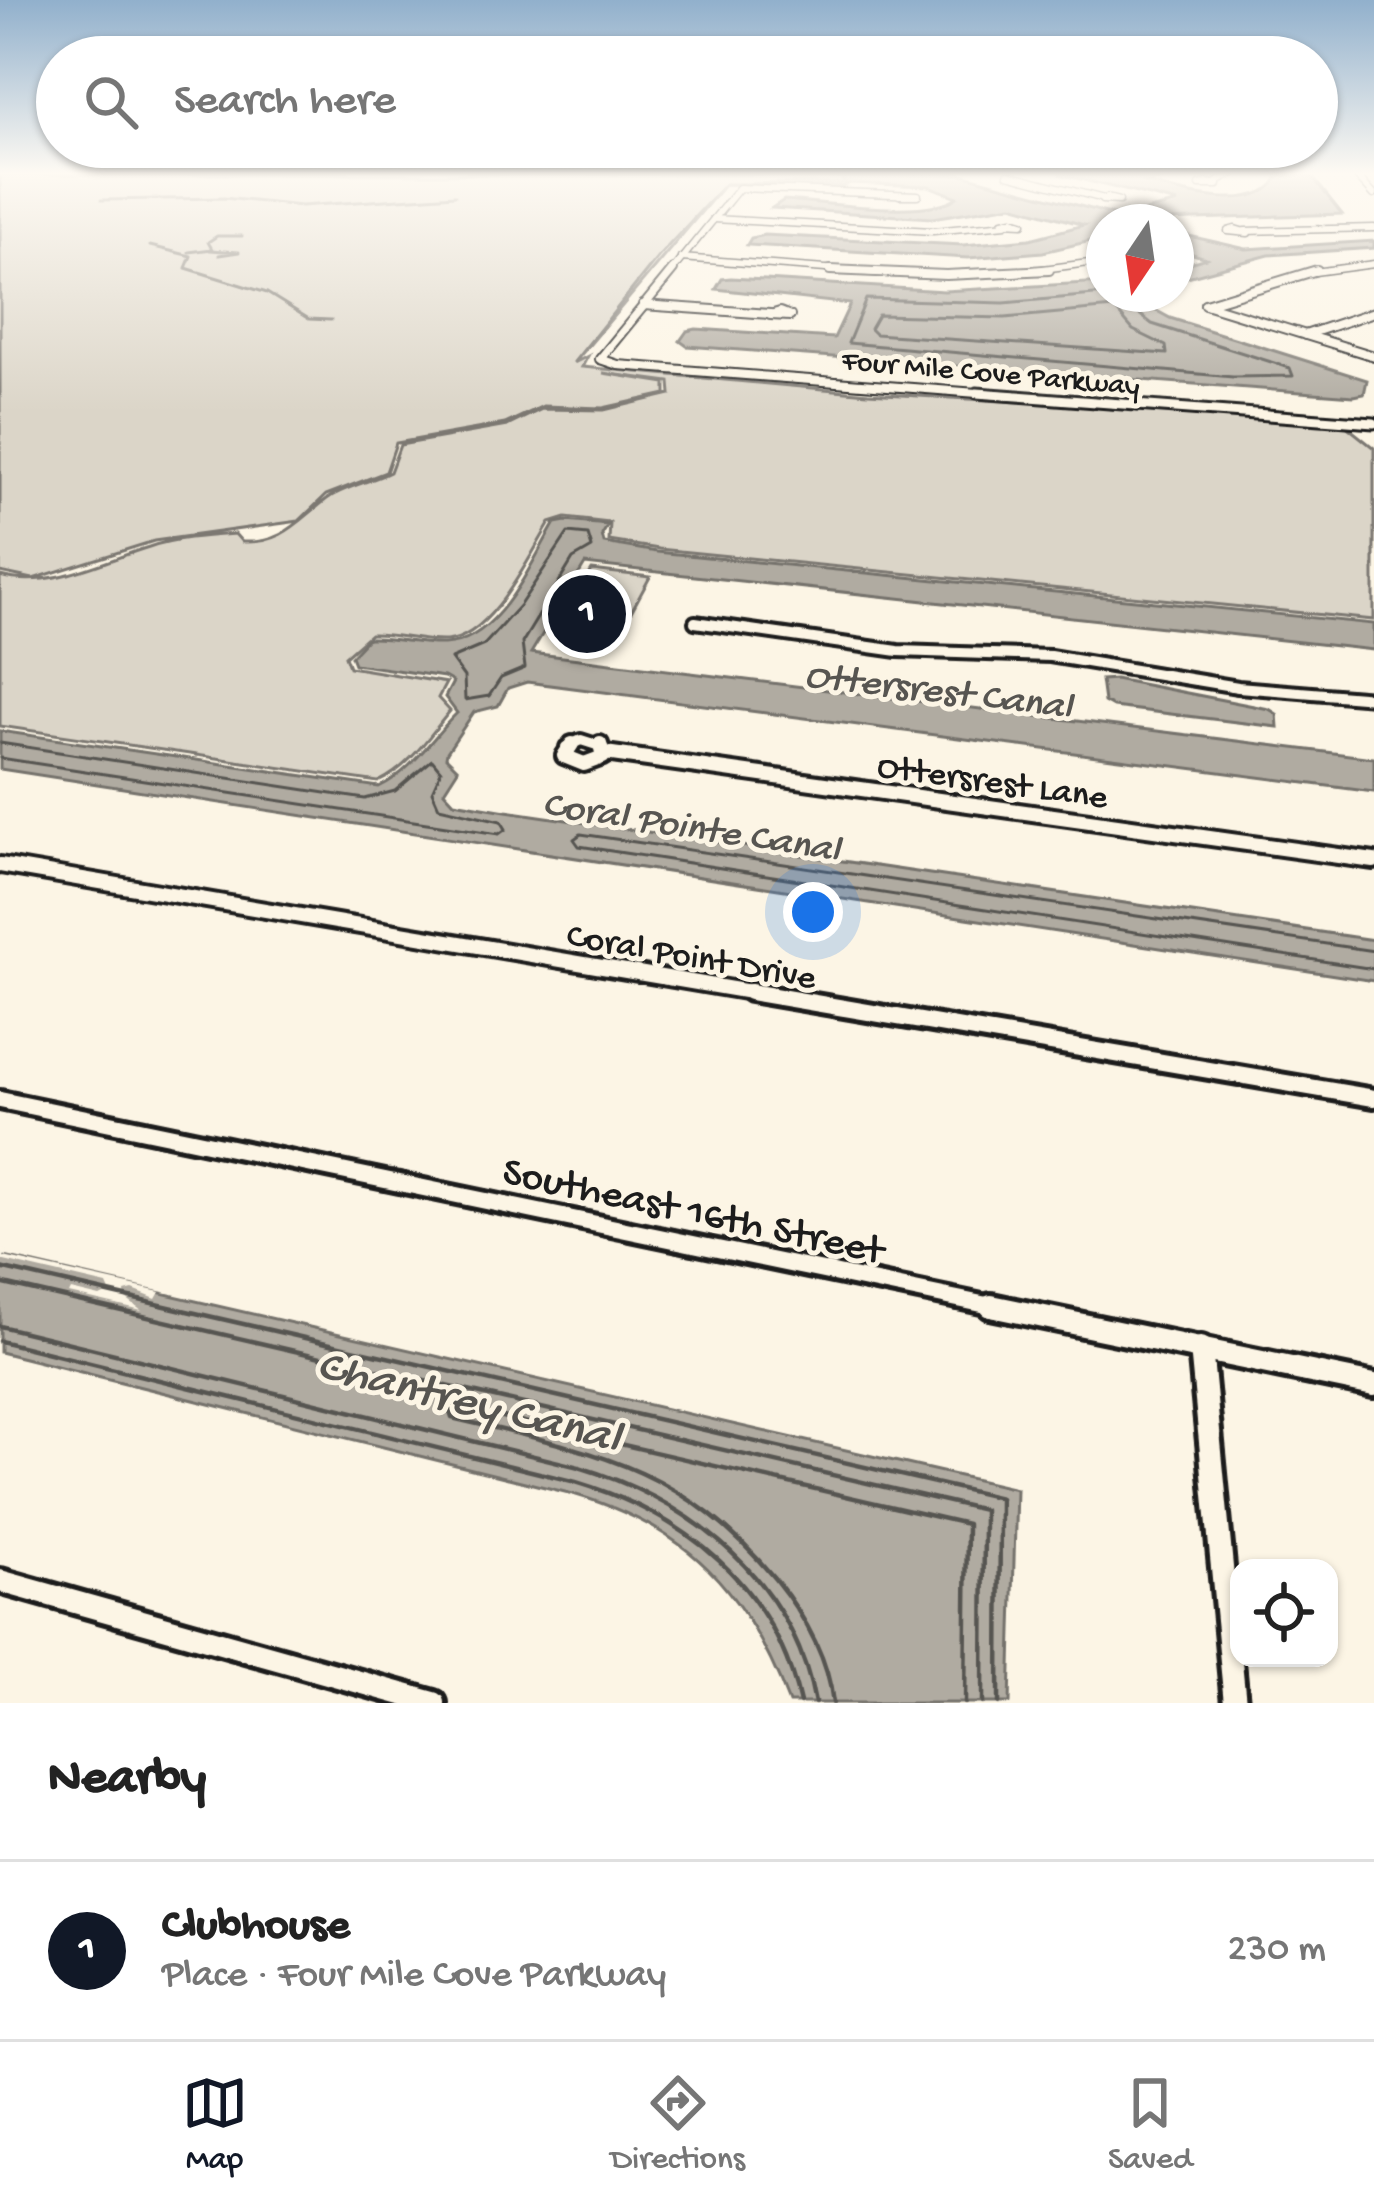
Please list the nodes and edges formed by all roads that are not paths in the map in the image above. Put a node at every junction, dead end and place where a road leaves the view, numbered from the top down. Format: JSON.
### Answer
{"nodes":[{"id":1,"x":685,"y":253,"type":"edge"},
{"id":2,"x":681,"y":258,"type":"junction"},
{"id":3,"x":1086,"y":264,"type":"edge"},
{"id":4,"x":1374,"y":264,"type":"edge"},
{"id":5,"x":643,"y":305,"type":"junction"},
{"id":6,"x":1374,"y":312,"type":"edge"},
{"id":7,"x":770,"y":314,"type":"dead end"},
{"id":8,"x":1303,"y":335,"type":"junction"},
{"id":9,"x":1374,"y":356,"type":"edge"},
{"id":10,"x":1374,"y":423,"type":"edge"},
{"id":11,"x":695,"y":622,"type":"dead end"},
{"id":12,"x":1374,"y":698,"type":"edge"},
{"id":13,"x":605,"y":753,"type":"dead end"},
{"id":14,"x":1374,"y":861,"type":"edge"},
{"id":15,"x":0,"y":866,"type":"edge"},
{"id":16,"x":1374,"y":1099,"type":"edge"},
{"id":17,"x":0,"y":1100,"type":"edge"},
{"id":18,"x":1201,"y":1348,"type":"junction"},
{"id":19,"x":1374,"y":1385,"type":"edge"},
{"id":20,"x":0,"y":1581,"type":"edge"},
{"id":21,"x":434,"y":1703,"type":"edge"},
{"id":22,"x":1235,"y":1703,"type":"edge"}],
"edges":[{"from":1,"to":2,"type":"street"},
{"from":2,"to":3,"type":"street"},
{"from":2,"to":5,"type":"street"},
{"from":4,"to":8,"type":"street"},
{"from":5,"to":7,"type":"street"},
{"from":5,"to":10,"type":"street","name":"Four Mile Cove Parkway"},
{"from":6,"to":8,"type":"street"},
{"from":8,"to":9,"type":"street"},
{"from":11,"to":12,"type":"street"},
{"from":13,"to":14,"type":"street","name":"Ottersrest Lane"},
{"from":15,"to":16,"type":"street","name":"Coral Point Drive"},
{"from":17,"to":18,"type":"street","name":"Southeast 16th Street"},
{"from":18,"to":19,"type":"street","name":"Southeast 16th Street"},
{"from":18,"to":22,"type":"street"},
{"from":20,"to":21,"type":"street"}]}
